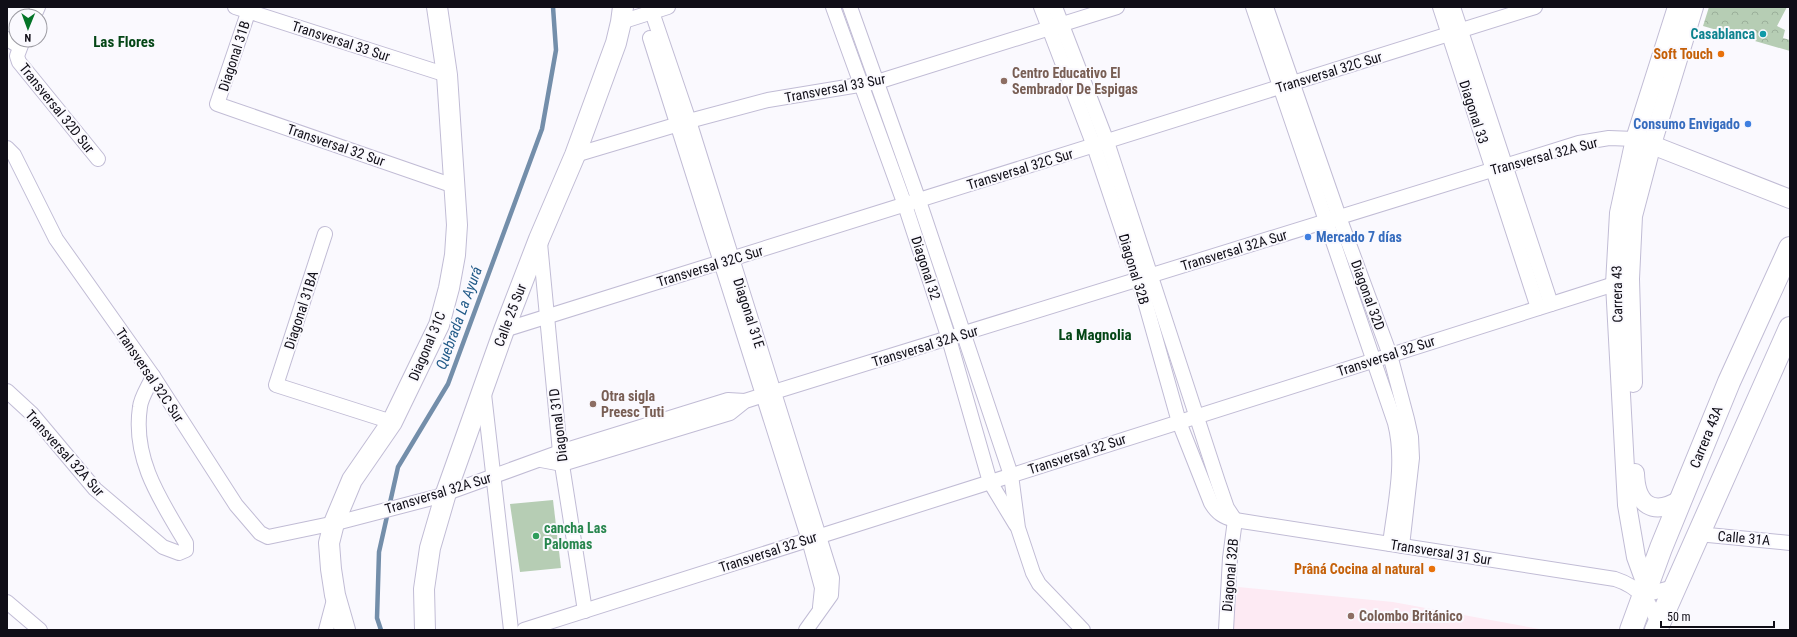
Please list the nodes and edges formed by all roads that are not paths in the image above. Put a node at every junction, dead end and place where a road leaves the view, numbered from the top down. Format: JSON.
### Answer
{"nodes":[{"id":1,"x":234,"y":7,"type":"edge"},
{"id":2,"x":437,"y":7,"type":"edge"},
{"id":3,"x":668,"y":7,"type":"edge"},
{"id":4,"x":833,"y":7,"type":"edge"},
{"id":5,"x":850,"y":7,"type":"edge"},
{"id":6,"x":1041,"y":7,"type":"edge"},
{"id":7,"x":1055,"y":7,"type":"edge"},
{"id":8,"x":1116,"y":7,"type":"edge"},
{"id":9,"x":1252,"y":7,"type":"edge"},
{"id":10,"x":1266,"y":7,"type":"edge"},
{"id":11,"x":1440,"y":7,"type":"edge"},
{"id":12,"x":1453,"y":7,"type":"edge"},
{"id":13,"x":1535,"y":7,"type":"edge"},
{"id":14,"x":1677,"y":7,"type":"edge"},
{"id":15,"x":1694,"y":7,"type":"edge"},
{"id":16,"x":249,"y":9,"type":"edge"},
{"id":17,"x":622,"y":14,"type":"edge"},
{"id":18,"x":647,"y":14,"type":"junction"},
{"id":19,"x":1055,"y":26,"type":"junction"},
{"id":20,"x":1455,"y":33,"type":"junction"},
{"id":21,"x":16,"y":48,"type":"edge"},
{"id":22,"x":446,"y":75,"type":"junction"},
{"id":23,"x":877,"y":82,"type":"junction"},
{"id":24,"x":861,"y":85,"type":"junction"},
{"id":25,"x":1287,"y":86,"type":"junction"},
{"id":26,"x":217,"y":104,"type":"joint"},
{"id":27,"x":684,"y":123,"type":"junction"},
{"id":28,"x":1635,"y":139,"type":"junction"},
{"id":29,"x":1101,"y":144,"type":"junction"},
{"id":30,"x":1652,"y":144,"type":"junction"},
{"id":31,"x":7,"y":148,"type":"edge"},
{"id":32,"x":575,"y":155,"type":"junction"},
{"id":33,"x":98,"y":159,"type":"dead end"},
{"id":34,"x":1499,"y":167,"type":"junction"},
{"id":35,"x":454,"y":186,"type":"junction"},
{"id":36,"x":1790,"y":199,"type":"edge"},
{"id":37,"x":919,"y":201,"type":"junction"},
{"id":38,"x":905,"y":205,"type":"junction"},
{"id":39,"x":1333,"y":219,"type":"junction"},
{"id":40,"x":325,"y":234,"type":"dead end"},
{"id":41,"x":539,"y":239,"type":"junction"},
{"id":42,"x":1790,"y":248,"type":"edge"},
{"id":43,"x":727,"y":260,"type":"junction"},
{"id":44,"x":1145,"y":278,"type":"junction"},
{"id":45,"x":1623,"y":281,"type":"junction"},
{"id":46,"x":1545,"y":306,"type":"junction"},
{"id":47,"x":546,"y":317,"type":"junction"},
{"id":48,"x":504,"y":330,"type":"junction"},
{"id":49,"x":1789,"y":332,"type":"edge"},
{"id":50,"x":964,"y":334,"type":"junction"},
{"id":51,"x":949,"y":339,"type":"junction"},
{"id":52,"x":1390,"y":355,"type":"junction"},
{"id":53,"x":1375,"y":360,"type":"junction"},
{"id":54,"x":153,"y":376,"type":"junction"},
{"id":55,"x":483,"y":389,"type":"junction"},
{"id":56,"x":7,"y":391,"type":"edge"},
{"id":57,"x":769,"y":394,"type":"junction"},
{"id":58,"x":1198,"y":416,"type":"junction"},
{"id":59,"x":392,"y":422,"type":"junction"},
{"id":60,"x":1179,"y":422,"type":"junction"},
{"id":61,"x":561,"y":458,"type":"junction"},
{"id":62,"x":1011,"y":475,"type":"junction"},
{"id":63,"x":492,"y":477,"type":"junction"},
{"id":64,"x":990,"y":482,"type":"junction"},
{"id":65,"x":438,"y":496,"type":"junction"},
{"id":66,"x":1681,"y":500,"type":"junction"},
{"id":67,"x":1235,"y":520,"type":"junction"},
{"id":68,"x":341,"y":521,"type":"junction"},
{"id":69,"x":1018,"y":528,"type":"junction"},
{"id":70,"x":1698,"y":534,"type":"junction"},
{"id":71,"x":814,"y":538,"type":"junction"},
{"id":72,"x":1790,"y":543,"type":"edge"},
{"id":73,"x":1396,"y":545,"type":"junction"},
{"id":74,"x":1674,"y":587,"type":"junction"},
{"id":75,"x":1645,"y":591,"type":"junction"},
{"id":76,"x":335,"y":596,"type":"junction"},
{"id":77,"x":7,"y":602,"type":"edge"},
{"id":78,"x":585,"y":611,"type":"junction"},
{"id":79,"x":1658,"y":628,"type":"edge"},
{"id":80,"x":40,"y":630,"type":"edge"},
{"id":81,"x":326,"y":630,"type":"edge"},
{"id":82,"x":345,"y":630,"type":"edge"},
{"id":83,"x":425,"y":630,"type":"edge"},
{"id":84,"x":511,"y":630,"type":"edge"},
{"id":85,"x":524,"y":630,"type":"edge"},
{"id":86,"x":806,"y":630,"type":"edge"},
{"id":87,"x":1082,"y":630,"type":"edge"},
{"id":88,"x":1226,"y":630,"type":"edge"},
{"id":89,"x":1631,"y":630,"type":"edge"}],
"edges":[{"from":1,"to":16,"type":"street","name":"Transversal 33 Sur"},
{"from":2,"to":22,"type":"main road","name":"Diagonal 31C"},
{"from":3,"to":18,"type":"street"},
{"from":4,"to":24,"type":"street","name":"Diagonal 32"},
{"from":5,"to":23,"type":"street","name":"Diagonal 32"},
{"from":6,"to":19,"type":"street","name":"Diagonal 32B"},
{"from":7,"to":19,"type":"street","name":"Diagonal 32B"},
{"from":8,"to":19,"type":"street","name":"Transversal 33 Sur"},
{"from":9,"to":25,"type":"street","name":"Diagonal 32D"},
{"from":10,"to":25,"type":"street","name":"Diagonal 32D"},
{"from":11,"to":20,"type":"street","name":"Diagonal 33"},
{"from":12,"to":20,"type":"street","name":"Diagonal 33"},
{"from":13,"to":20,"type":"street","name":"Transversal 32C Sur"},
{"from":14,"to":28,"type":"street","name":"Carrera 43"},
{"from":15,"to":30,"type":"street","name":"Carrera 43"},
{"from":16,"to":22,"type":"street","name":"Transversal 33 Sur"},
{"from":16,"to":26,"type":"street","name":"Diagonal 31B"},
{"from":17,"to":18,"type":"street"},
{"from":17,"to":32,"type":"main road","name":"Calle 25 Sur"},
{"from":18,"to":27,"type":"street","name":"Diagonal 31E"},
{"from":19,"to":23,"type":"street","name":"Transversal 33 Sur"},
{"from":19,"to":29,"type":"street","name":"Diagonal 32B"},
{"from":20,"to":25,"type":"street","name":"Transversal 32C Sur"},
{"from":20,"to":34,"type":"street","name":"Diagonal 33"},
{"from":21,"to":33,"type":"street","name":"Transversal 32D Sur"},
{"from":22,"to":35,"type":"main road","name":"Diagonal 31C"},
{"from":23,"to":24,"type":"street","name":"Transversal 33 Sur"},
{"from":23,"to":37,"type":"street","name":"Diagonal 32"},
{"from":24,"to":27,"type":"street","name":"Transversal 33 Sur"},
{"from":24,"to":38,"type":"street","name":"Diagonal 32"},
{"from":25,"to":29,"type":"street","name":"Transversal 32C Sur"},
{"from":25,"to":39,"type":"street","name":"Diagonal 32D"},
{"from":26,"to":35,"type":"street","name":"Transversal 32 Sur"},
{"from":27,"to":32,"type":"street","name":"Transversal 33 Sur"},
{"from":27,"to":43,"type":"street","name":"Diagonal 31E"},
{"from":28,"to":30,"type":"street","name":"Transversal 32A Sur"},
{"from":28,"to":34,"type":"street","name":"Transversal 32A Sur"},
{"from":28,"to":45,"type":"street","name":"Carrera 43"},
{"from":29,"to":37,"type":"street","name":"Transversal 32C Sur"},
{"from":29,"to":44,"type":"street","name":"Diagonal 32B"},
{"from":30,"to":36,"type":"street","name":"Transversal 32A Sur"},
{"from":30,"to":45,"type":"street","name":"Carrera 43"},
{"from":31,"to":54,"type":"street","name":"Transversal 32C Sur"},
{"from":32,"to":41,"type":"main road","name":"Calle 25 Sur"},
{"from":34,"to":39,"type":"street","name":"Transversal 32A Sur"},
{"from":34,"to":46,"type":"street","name":"Diagonal 33"},
{"from":35,"to":59,"type":"main road","name":"Diagonal 31C"},
{"from":37,"to":38,"type":"street","name":"Transversal 32C Sur"},
{"from":37,"to":50,"type":"street","name":"Diagonal 32"},
{"from":38,"to":43,"type":"street","name":"Transversal 32C Sur"},
{"from":38,"to":51,"type":"street","name":"Diagonal 32"},
{"from":39,"to":44,"type":"street","name":"Transversal 32A Sur"},
{"from":39,"to":52,"type":"street","name":"Diagonal 32D"},
{"from":39,"to":53,"type":"street","name":"Diagonal 32D"},
{"from":40,"to":59,"type":"street","name":"Diagonal 31BA"},
{"from":41,"to":47,"type":"street","name":"Diagonal 31D"},
{"from":41,"to":48,"type":"main road","name":"Calle 25 Sur"},
{"from":42,"to":66,"type":"main road","name":"Carrera 43A"},
{"from":43,"to":47,"type":"street","name":"Transversal 32C Sur"},
{"from":43,"to":57,"type":"street","name":"Diagonal 31E"},
{"from":44,"to":50,"type":"street","name":"Transversal 32A Sur"},
{"from":44,"to":58,"type":"street","name":"Diagonal 32B"},
{"from":44,"to":60,"type":"street","name":"Diagonal 32B"},
{"from":45,"to":46,"type":"street","name":"Transversal 32 Sur"},
{"from":45,"to":66,"type":"street","name":"Carrera 43"},
{"from":45,"to":75,"type":"street","name":"Carrera 43"},
{"from":46,"to":52,"type":"street","name":"Transversal 32 Sur"},
{"from":47,"to":48,"type":"street","name":"Transversal 32C Sur"},
{"from":47,"to":61,"type":"street","name":"Diagonal 31D"},
{"from":48,"to":55,"type":"main road","name":"Calle 25 Sur"},
{"from":49,"to":70,"type":"main road"},
{"from":50,"to":51,"type":"street","name":"Transversal 32A Sur"},
{"from":50,"to":62,"type":"street","name":"Diagonal 32"},
{"from":51,"to":57,"type":"street","name":"Transversal 32A Sur"},
{"from":51,"to":64,"type":"street","name":"Diagonal 32"},
{"from":52,"to":53,"type":"street","name":"Transversal 32 Sur"},
{"from":52,"to":73,"type":"street","name":"Diagonal 32D"},
{"from":53,"to":58,"type":"street","name":"Transversal 32 Sur"},
{"from":53,"to":73,"type":"street","name":"Diagonal 32D"},
{"from":54,"to":56,"type":"street","name":"Transversal 32A Sur"},
{"from":54,"to":68,"type":"street","name":"Transversal 32C Sur"},
{"from":55,"to":63,"type":"street"},
{"from":55,"to":65,"type":"main road","name":"Calle 25 Sur"},
{"from":57,"to":61,"type":"street","name":"Transversal 32A Sur"},
{"from":57,"to":71,"type":"street","name":"Diagonal 31E"},
{"from":58,"to":60,"type":"street","name":"Transversal 32 Sur"},
{"from":58,"to":67,"type":"street","name":"Diagonal 32B"},
{"from":59,"to":68,"type":"main road","name":"Diagonal 31C"},
{"from":60,"to":62,"type":"street","name":"Transversal 32 Sur"},
{"from":60,"to":67,"type":"street","name":"Diagonal 32B"},
{"from":61,"to":63,"type":"street","name":"Transversal 32A Sur"},
{"from":61,"to":78,"type":"street","name":"Diagonal 31D"},
{"from":62,"to":64,"type":"street","name":"Transversal 32 Sur"},
{"from":62,"to":69,"type":"street","name":"Diagonal 32"},
{"from":63,"to":65,"type":"street","name":"Transversal 32A Sur"},
{"from":63,"to":84,"type":"street"},
{"from":64,"to":69,"type":"street","name":"Diagonal 32"},
{"from":64,"to":71,"type":"street","name":"Transversal 32 Sur"},
{"from":65,"to":68,"type":"street","name":"Transversal 32A Sur"},
{"from":65,"to":83,"type":"main road","name":"Calle 25 Sur"},
{"from":66,"to":75,"type":"main road","name":"Carrera 43A"},
{"from":67,"to":73,"type":"street","name":"Transversal 31 Sur"},
{"from":67,"to":88,"type":"street","name":"Diagonal 32B"},
{"from":68,"to":76,"type":"main road","name":"Diagonal 31C"},
{"from":69,"to":87,"type":"street","name":"Diagonal 32"},
{"from":70,"to":72,"type":"street","name":"Calle 31A"},
{"from":70,"to":74,"type":"main road"},
{"from":71,"to":78,"type":"street","name":"Transversal 32 Sur"},
{"from":71,"to":86,"type":"street","name":"Diagonal 31E"},
{"from":73,"to":75,"type":"street","name":"Transversal 31 Sur"},
{"from":74,"to":75,"type":"street"},
{"from":74,"to":79,"type":"main road"},
{"from":75,"to":79,"type":"street"},
{"from":75,"to":89,"type":"main road","name":"Carrera 43A"},
{"from":76,"to":81,"type":"street"},
{"from":76,"to":82,"type":"main road","name":"Diagonal 31C"},
{"from":77,"to":80,"type":"street"},
{"from":78,"to":85,"type":"street","name":"Transversal 32 Sur"}]}
